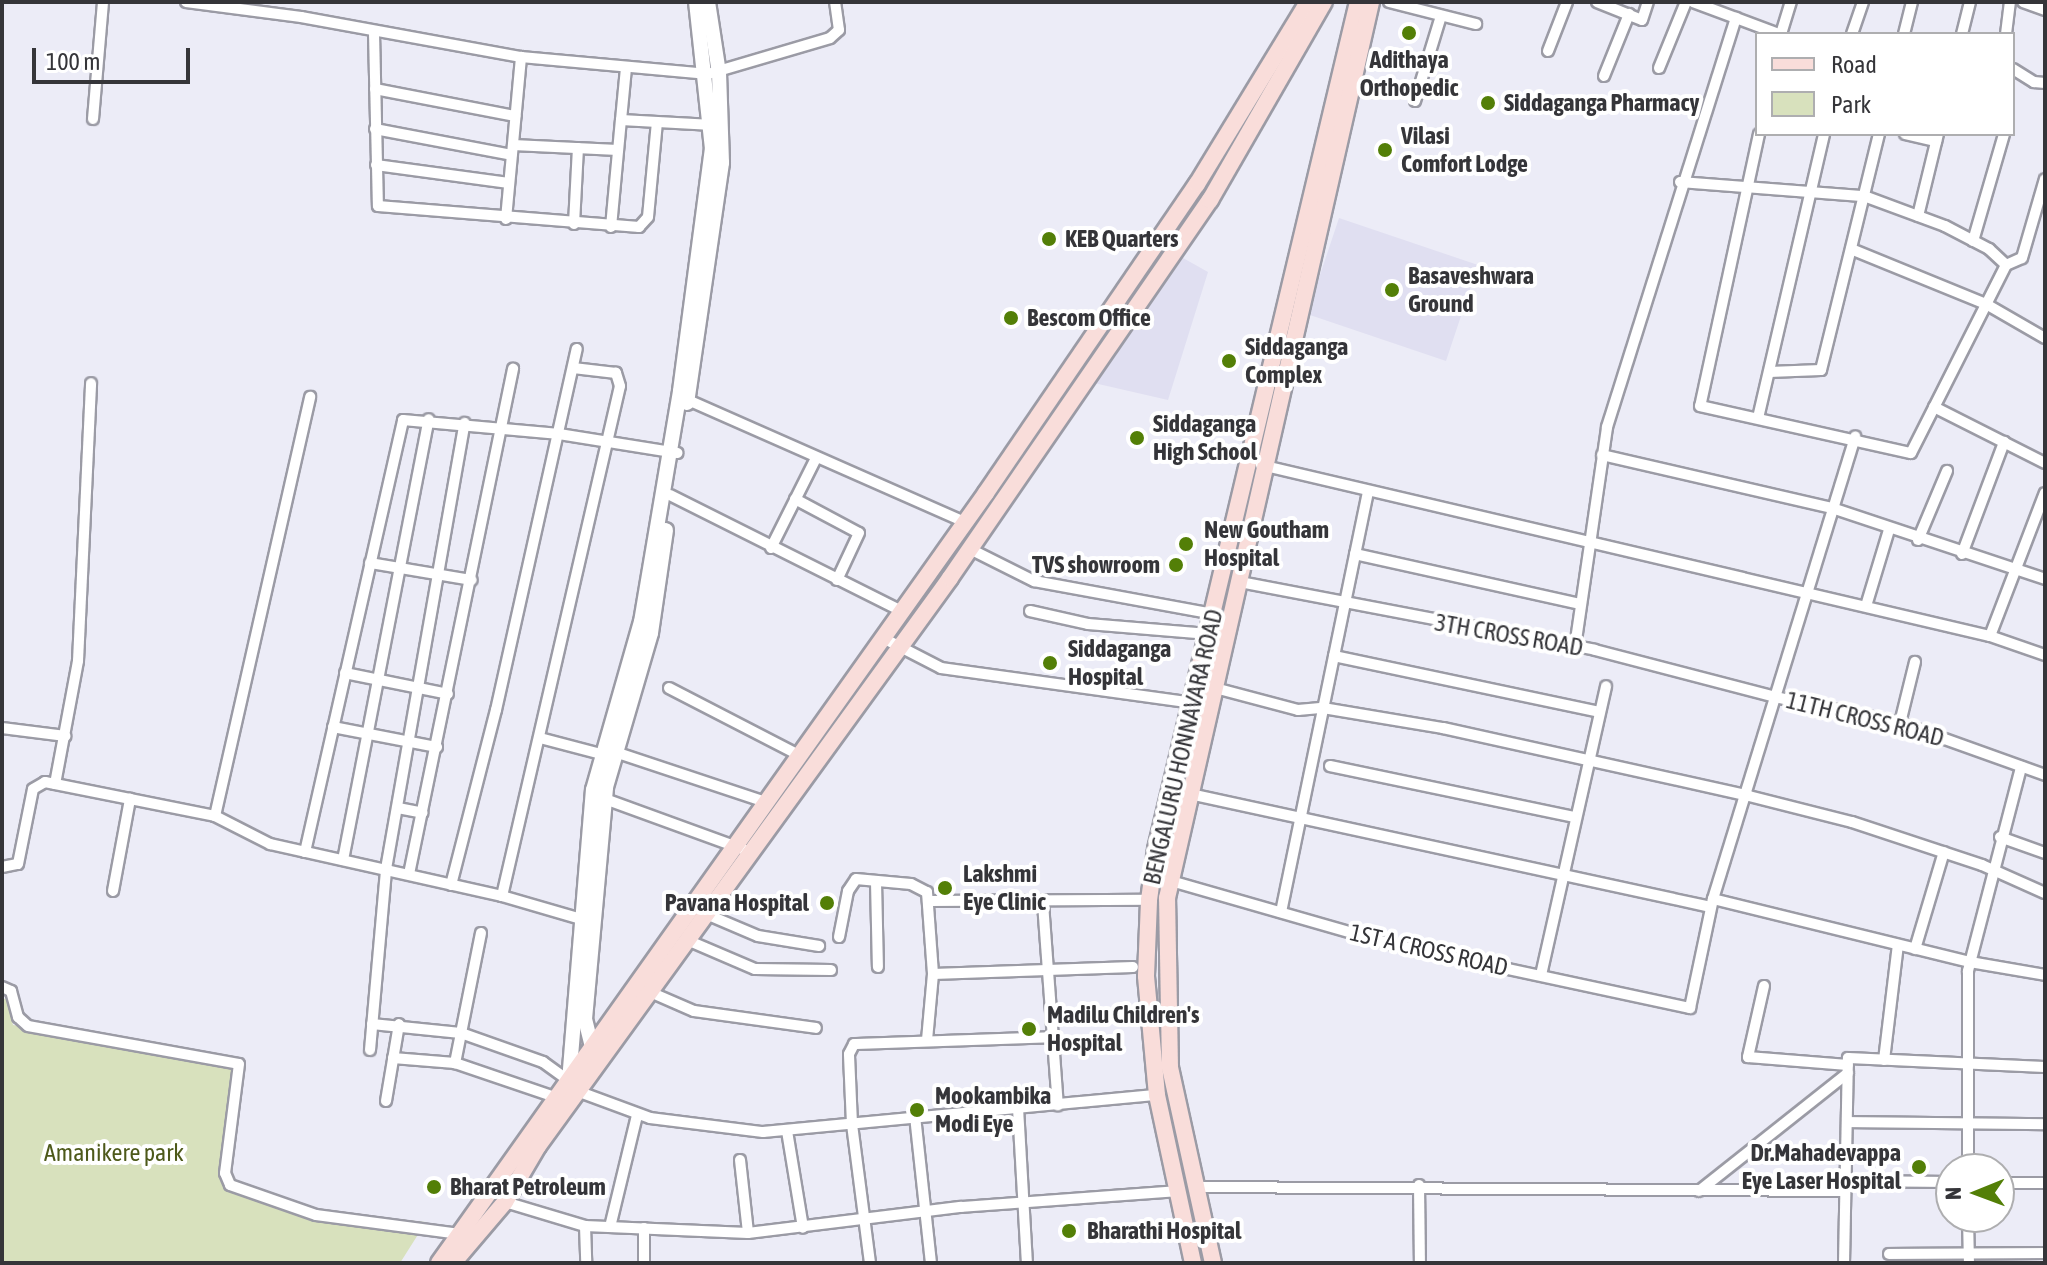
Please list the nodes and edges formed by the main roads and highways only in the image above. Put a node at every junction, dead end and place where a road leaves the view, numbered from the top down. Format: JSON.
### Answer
{"nodes":[{"id":1,"x":696,"y":2,"type":"edge"},
{"id":2,"x":708,"y":2,"type":"edge"},
{"id":3,"x":1308,"y":2,"type":"edge"},
{"id":4,"x":1324,"y":2,"type":"edge"},
{"id":5,"x":1360,"y":4,"type":"edge"},
{"id":6,"x":713,"y":74,"type":"junction"},
{"id":7,"x":674,"y":452,"type":"junction"},
{"id":8,"x":1259,"y":465,"type":"junction"},
{"id":9,"x":608,"y":753,"type":"junction"},
{"id":10,"x":743,"y":848,"type":"junction"},
{"id":11,"x":587,"y":921,"type":"junction"},
{"id":12,"x":594,"y":1056,"type":"junction"},
{"id":13,"x":573,"y":1086,"type":"junction"},
{"id":14,"x":439,"y":1263,"type":"edge"},
{"id":15,"x":453,"y":1263,"type":"edge"},
{"id":16,"x":1193,"y":1263,"type":"edge"},
{"id":17,"x":1213,"y":1263,"type":"edge"}],
"edges":[{"from":1,"to":6,"type":"main road"},
{"from":2,"to":6,"type":"main road"},
{"from":3,"to":10,"type":"main road"},
{"from":4,"to":10,"type":"main road"},
{"from":5,"to":8,"type":"main road","name":"BENGALURU HONNAVARA ROAD"},
{"from":6,"to":7,"type":"main road"},
{"from":6,"to":7,"type":"main road"},
{"from":7,"to":9,"type":"main road"},
{"from":7,"to":9,"type":"main road"},
{"from":8,"to":16,"type":"main road","name":"BENGALURU HONNAVARA ROAD"},
{"from":8,"to":17,"type":"main road","name":"BENGALURU HONNAVARA ROAD"},
{"from":9,"to":11,"type":"main road"},
{"from":9,"to":11,"type":"main road"},
{"from":10,"to":12,"type":"main road"},
{"from":10,"to":12,"type":"main road"},
{"from":11,"to":12,"type":"main road"},
{"from":11,"to":13,"type":"main road"},
{"from":12,"to":13,"type":"main road"},
{"from":13,"to":14,"type":"main road"},
{"from":13,"to":15,"type":"main road"}]}
